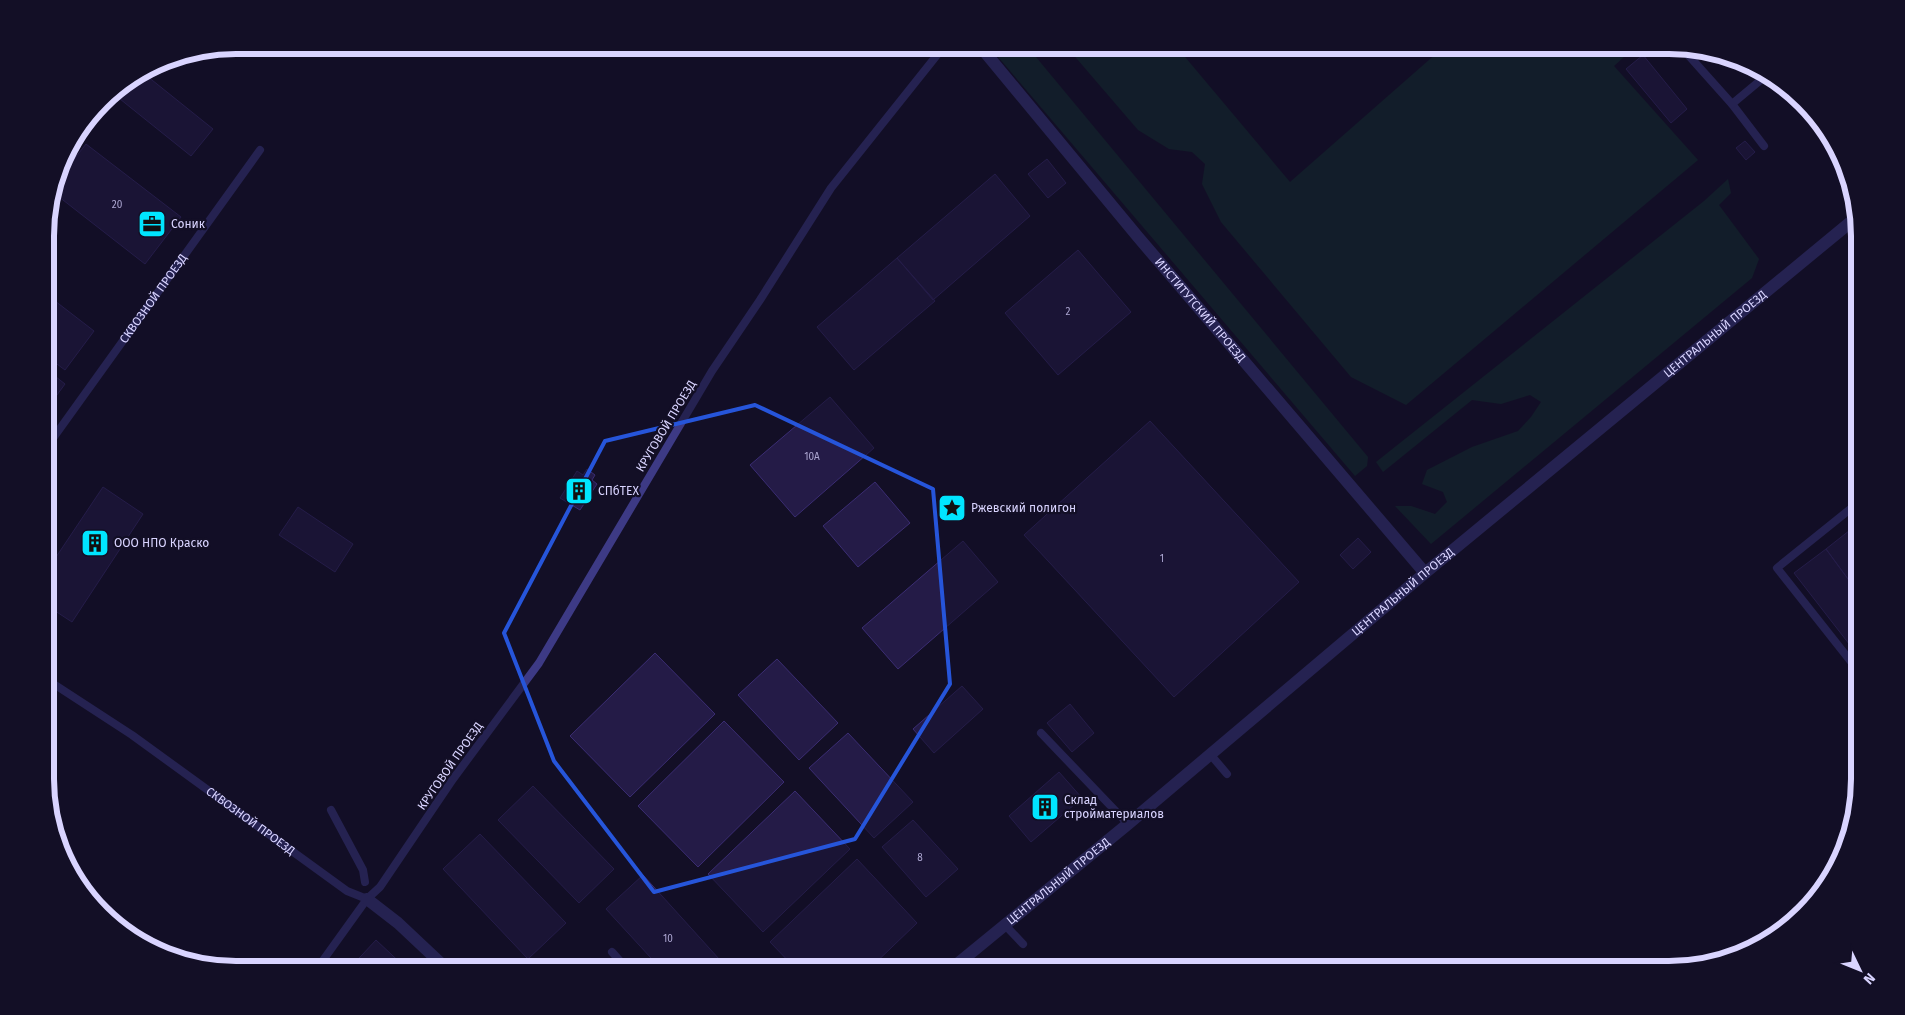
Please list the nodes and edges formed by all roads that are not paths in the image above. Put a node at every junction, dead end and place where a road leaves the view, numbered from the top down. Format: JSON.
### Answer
{"nodes":[{"id":1,"x":938,"y":54,"type":"edge"},
{"id":2,"x":986,"y":54,"type":"edge"},
{"id":3,"x":1688,"y":55,"type":"edge"},
{"id":4,"x":1762,"y":79,"type":"edge"},
{"id":5,"x":1732,"y":104,"type":"junction"},
{"id":6,"x":1764,"y":146,"type":"dead end"},
{"id":7,"x":260,"y":150,"type":"dead end"},
{"id":8,"x":1851,"y":222,"type":"edge"},
{"id":9,"x":54,"y":437,"type":"edge"},
{"id":10,"x":1851,"y":508,"type":"edge"},
{"id":11,"x":1425,"y":573,"type":"junction"},
{"id":12,"x":1851,"y":662,"type":"edge"},
{"id":13,"x":54,"y":684,"type":"edge"},
{"id":14,"x":1041,"y":733,"type":"dead end"},
{"id":15,"x":1210,"y":754,"type":"junction"},
{"id":16,"x":1227,"y":774,"type":"dead end"},
{"id":17,"x":332,"y":810,"type":"dead end"},
{"id":18,"x":1128,"y":824,"type":"junction"},
{"id":19,"x":365,"y":882,"type":"dead end"},
{"id":20,"x":367,"y":899,"type":"junction"},
{"id":21,"x":1005,"y":925,"type":"junction"},
{"id":22,"x":1023,"y":944,"type":"dead end"},
{"id":23,"x":612,"y":952,"type":"dead end"},
{"id":24,"x":322,"y":961,"type":"edge"},
{"id":25,"x":438,"y":961,"type":"edge"},
{"id":26,"x":620,"y":961,"type":"edge"},
{"id":27,"x":961,"y":961,"type":"edge"}],
"edges":[{"from":1,"to":20,"type":"lane","name":"КРУГОВОЙ ПРОЕЗД"},
{"from":2,"to":11,"type":"street","name":"ИНСТИТУТСКИЙ ПРОЕЗД"},
{"from":3,"to":5,"type":"lane"},
{"from":4,"to":5,"type":"lane"},
{"from":5,"to":6,"type":"lane"},
{"from":7,"to":9,"type":"lane","name":"СКВОЗНОЙ ПРОЕЗД"},
{"from":8,"to":11,"type":"street","name":"ЦЕНТРАЛЬНЫЙ ПРОЕЗД"},
{"from":10,"to":12,"type":"lane"},
{"from":11,"to":15,"type":"street","name":"ЦЕНТРАЛЬНЫЙ ПРОЕЗД"},
{"from":13,"to":20,"type":"lane","name":"СКВОЗНОЙ ПРОЕЗД"},
{"from":14,"to":18,"type":"lane"},
{"from":15,"to":16,"type":"lane"},
{"from":15,"to":18,"type":"street","name":"ЦЕНТРАЛЬНЫЙ ПРОЕЗД"},
{"from":17,"to":19,"type":"lane"},
{"from":18,"to":21,"type":"street","name":"ЦЕНТРАЛЬНЫЙ ПРОЕЗД"},
{"from":20,"to":24,"type":"lane","name":"КРУГОВОЙ ПРОЕЗД"},
{"from":20,"to":25,"type":"street","name":"СКВОЗНОЙ ПРОЕЗД"},
{"from":21,"to":22,"type":"lane"},
{"from":21,"to":27,"type":"street","name":"ЦЕНТРАЛЬНЫЙ ПРОЕЗД"},
{"from":23,"to":26,"type":"lane"}]}
